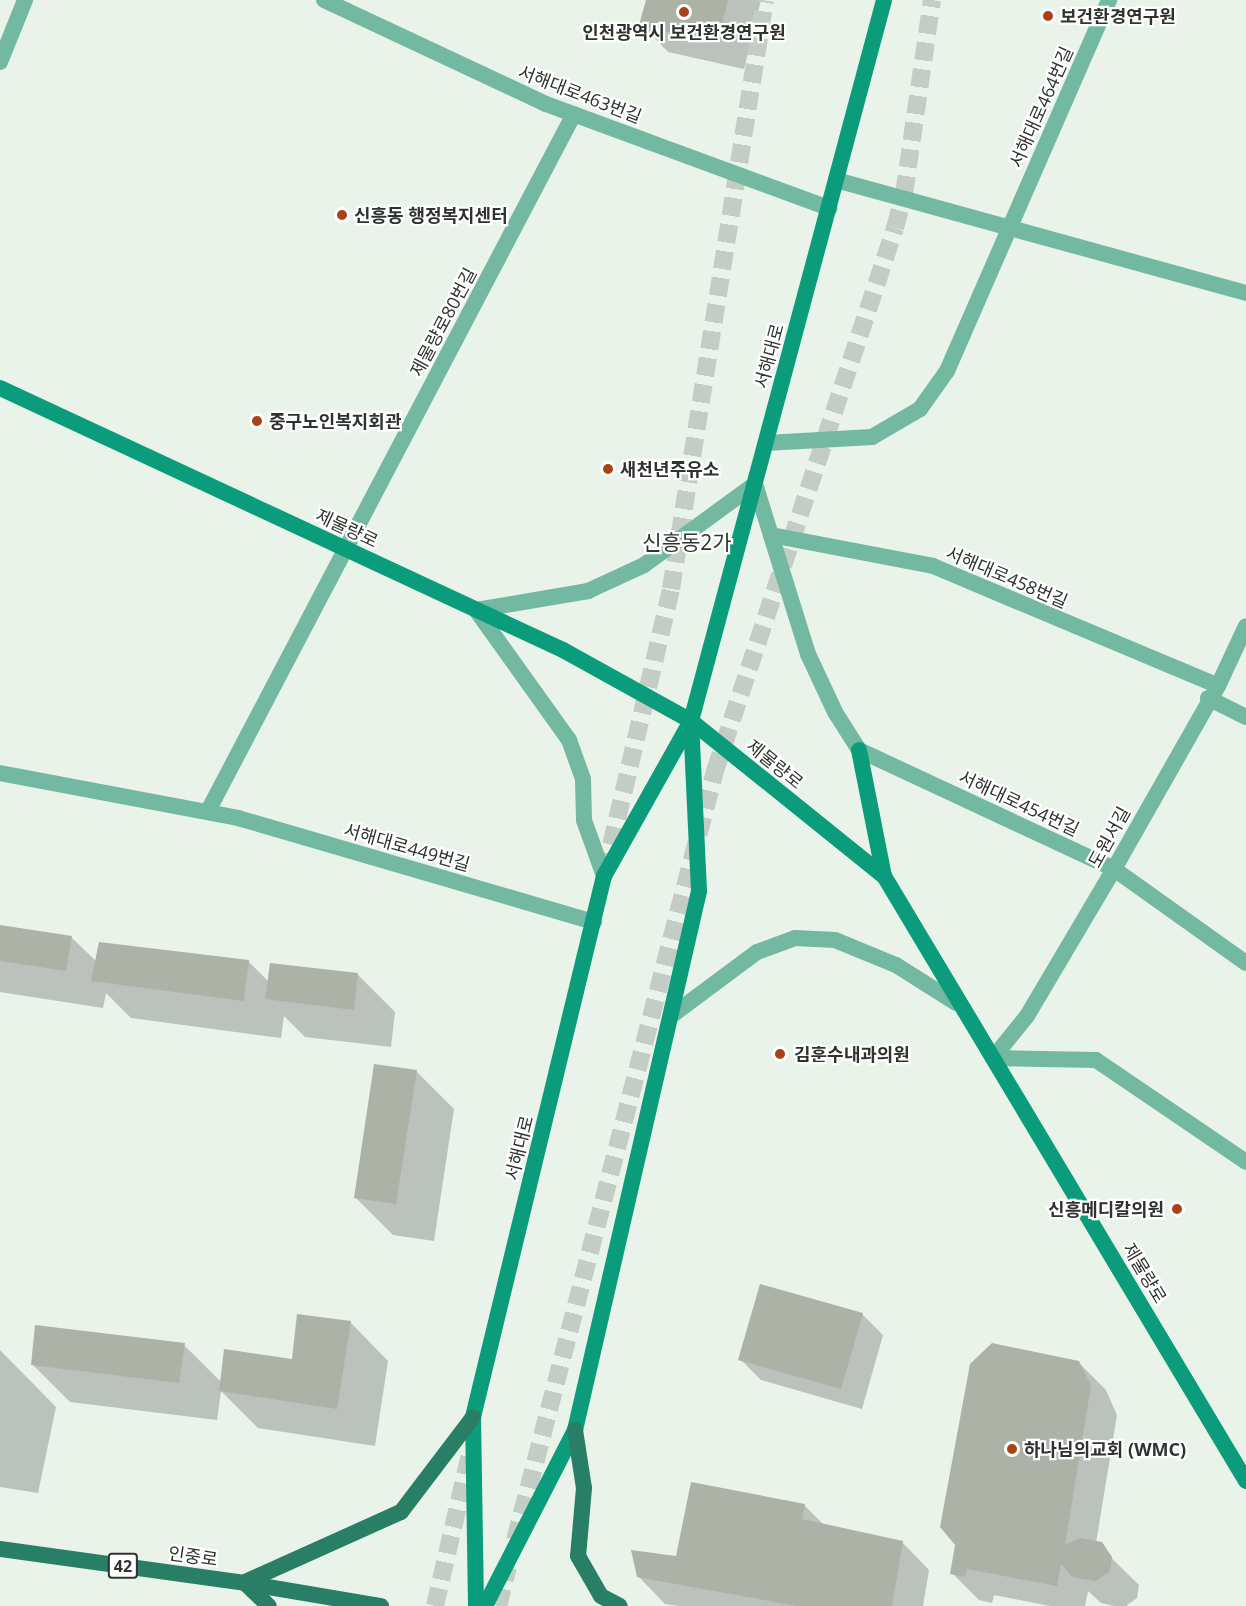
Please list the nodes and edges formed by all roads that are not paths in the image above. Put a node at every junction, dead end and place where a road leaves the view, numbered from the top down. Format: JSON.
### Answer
{"nodes":[{"id":1,"x":25,"y":0,"type":"edge"},
{"id":2,"x":324,"y":0,"type":"edge"},
{"id":3,"x":884,"y":0,"type":"edge"},
{"id":4,"x":1109,"y":0,"type":"edge"},
{"id":5,"x":0,"y":62,"type":"edge"},
{"id":6,"x":574,"y":114,"type":"junction"},
{"id":7,"x":836,"y":180,"type":"junction"},
{"id":8,"x":829,"y":208,"type":"junction"},
{"id":9,"x":1008,"y":230,"type":"junction"},
{"id":10,"x":1246,"y":293,"type":"edge"},
{"id":11,"x":0,"y":388,"type":"edge"},
{"id":12,"x":765,"y":443,"type":"junction"},
{"id":13,"x":755,"y":484,"type":"junction"},
{"id":14,"x":771,"y":535,"type":"junction"},
{"id":15,"x":346,"y":549,"type":"junction"},
{"id":16,"x":476,"y":610,"type":"junction"},
{"id":17,"x":1246,"y":626,"type":"edge"},
{"id":18,"x":1213,"y":692,"type":"junction"},
{"id":19,"x":1246,"y":717,"type":"edge"},
{"id":20,"x":691,"y":721,"type":"junction"},
{"id":21,"x":859,"y":750,"type":"junction"},
{"id":22,"x":0,"y":773,"type":"edge"},
{"id":23,"x":208,"y":811,"type":"junction"},
{"id":24,"x":1114,"y":869,"type":"junction"},
{"id":25,"x":604,"y":876,"type":"junction"},
{"id":26,"x":884,"y":876,"type":"junction"},
{"id":27,"x":594,"y":922,"type":"junction"},
{"id":28,"x":1246,"y":963,"type":"edge"},
{"id":29,"x":956,"y":1003,"type":"junction"},
{"id":30,"x":670,"y":1016,"type":"junction"},
{"id":31,"x":993,"y":1058,"type":"junction"},
{"id":32,"x":1246,"y":1162,"type":"edge"},
{"id":33,"x":473,"y":1417,"type":"junction"},
{"id":34,"x":574,"y":1430,"type":"junction"},
{"id":35,"x":1246,"y":1480,"type":"edge"},
{"id":36,"x":0,"y":1549,"type":"edge"},
{"id":37,"x":245,"y":1582,"type":"junction"},
{"id":38,"x":269,"y":1606,"type":"edge"},
{"id":39,"x":381,"y":1606,"type":"edge"},
{"id":40,"x":476,"y":1606,"type":"edge"},
{"id":41,"x":485,"y":1606,"type":"edge"},
{"id":42,"x":620,"y":1606,"type":"edge"}],
"edges":[{"from":1,"to":5,"type":"street"},
{"from":2,"to":6,"type":"street","name":"서해대로463번길"},
{"from":3,"to":7,"type":"main road","name":"서해대로"},
{"from":4,"to":9,"type":"street","name":"서해대로464번길"},
{"from":6,"to":8,"type":"street","name":"서해대로463번길"},
{"from":6,"to":15,"type":"street","name":"제물량로80번길"},
{"from":7,"to":8,"type":"main road","name":"서해대로"},
{"from":7,"to":9,"type":"street"},
{"from":8,"to":12,"type":"main road","name":"서해대로"},
{"from":9,"to":10,"type":"street"},
{"from":9,"to":12,"type":"street","name":"서해대로464번길"},
{"from":11,"to":15,"type":"main road","name":"제물량로"},
{"from":12,"to":13,"type":"main road","name":"서해대로"},
{"from":13,"to":14,"type":"street"},
{"from":13,"to":16,"type":"street"},
{"from":13,"to":20,"type":"main road","name":"서해대로"},
{"from":14,"to":18,"type":"street","name":"서해대로458번길"},
{"from":14,"to":21,"type":"street"},
{"from":15,"to":16,"type":"main road","name":"제물량로"},
{"from":15,"to":23,"type":"street"},
{"from":16,"to":20,"type":"main road","name":"제물량로"},
{"from":16,"to":25,"type":"street"},
{"from":17,"to":18,"type":"street","name":"도원서길"},
{"from":18,"to":19,"type":"street","name":"서해대로458번길"},
{"from":18,"to":24,"type":"street","name":"도원서길"},
{"from":20,"to":25,"type":"main road","name":"서해대로"},
{"from":20,"to":26,"type":"main road","name":"제물량로"},
{"from":20,"to":30,"type":"main road","name":"서해대로"},
{"from":21,"to":24,"type":"street","name":"서해대로454번길"},
{"from":21,"to":26,"type":"main road"},
{"from":22,"to":23,"type":"street","name":"서해대로449번길"},
{"from":23,"to":27,"type":"street","name":"서해대로449번길"},
{"from":24,"to":28,"type":"street","name":"서해대로454번길"},
{"from":24,"to":31,"type":"street","name":"도원서길"},
{"from":25,"to":27,"type":"main road","name":"서해대로"},
{"from":26,"to":29,"type":"main road","name":"제물량로"},
{"from":27,"to":33,"type":"main road","name":"서해대로"},
{"from":29,"to":30,"type":"street"},
{"from":29,"to":31,"type":"main road","name":"제물량로"},
{"from":30,"to":34,"type":"main road","name":"서해대로"},
{"from":31,"to":32,"type":"street"},
{"from":31,"to":35,"type":"main road","name":"제물량로"},
{"from":33,"to":37,"type":"main road"},
{"from":33,"to":40,"type":"main road","name":"서해대로"},
{"from":34,"to":41,"type":"main road","name":"서해대로"},
{"from":34,"to":42,"type":"main road"},
{"from":36,"to":37,"type":"main road","name":"인중로","number":"42"},
{"from":37,"to":38,"type":"main road"},
{"from":37,"to":39,"type":"main road","name":"인중로","number":"42"}]}
